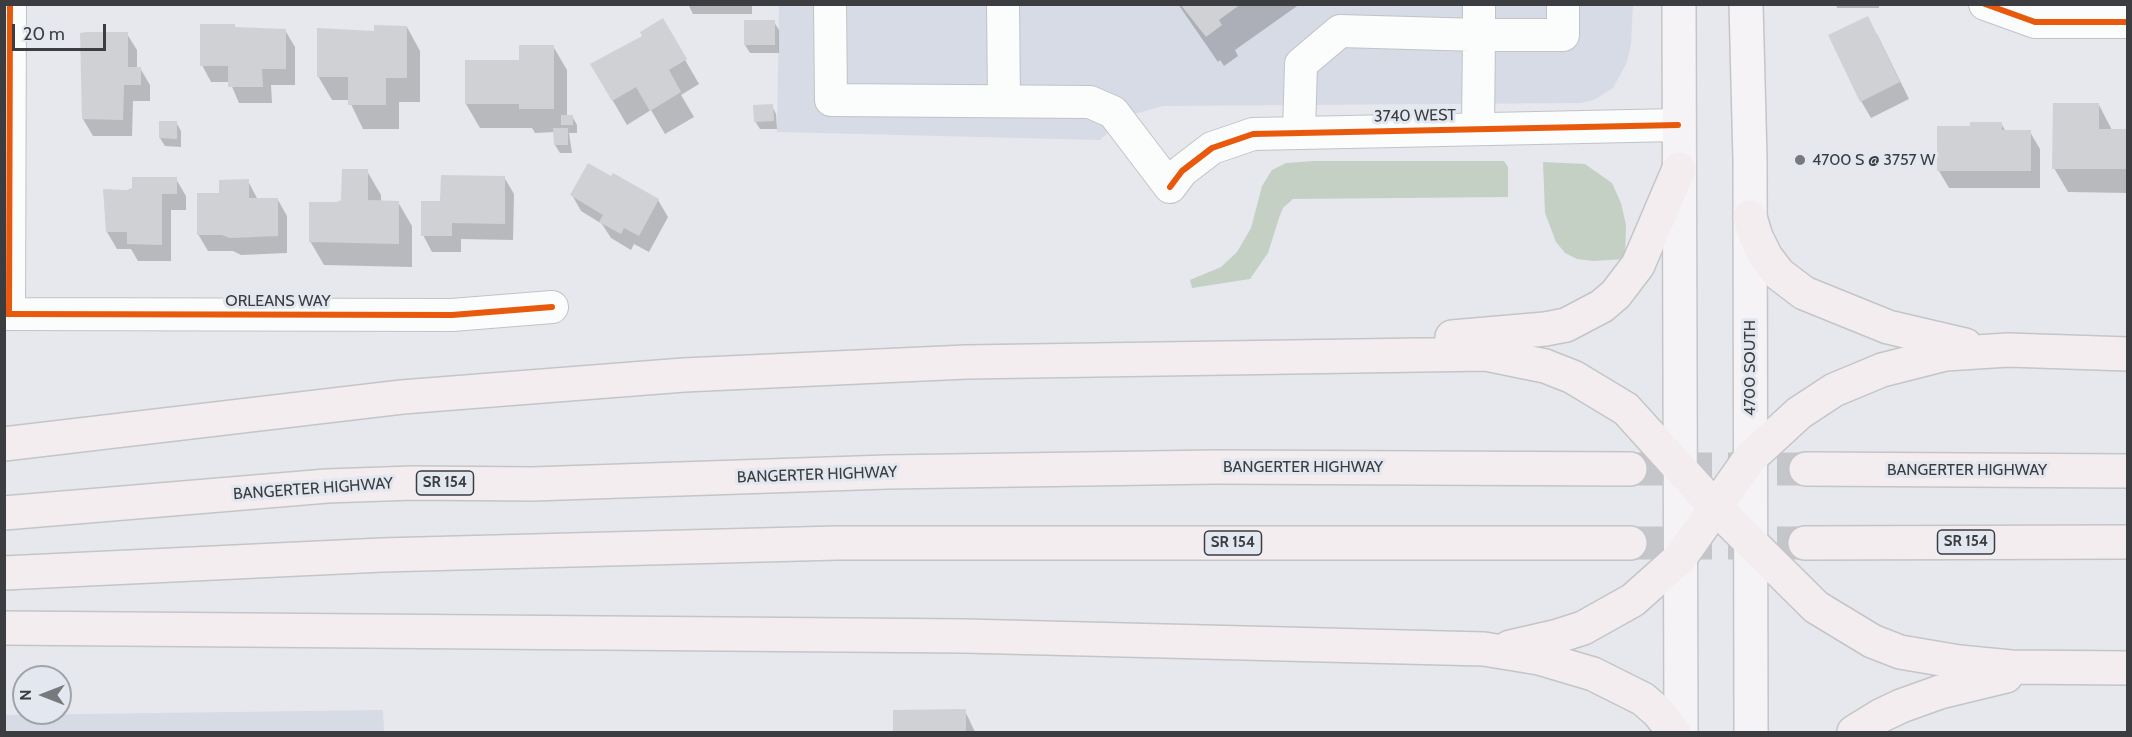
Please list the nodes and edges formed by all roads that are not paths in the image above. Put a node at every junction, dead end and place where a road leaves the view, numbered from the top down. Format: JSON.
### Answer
{"nodes":[{"id":1,"x":10,"y":4,"type":"edge"},
{"id":2,"x":830,"y":4,"type":"edge"},
{"id":3,"x":1003,"y":4,"type":"edge"},
{"id":4,"x":1479,"y":4,"type":"edge"},
{"id":5,"x":1563,"y":4,"type":"edge"},
{"id":6,"x":1679,"y":4,"type":"edge"},
{"id":7,"x":1746,"y":4,"type":"edge"},
{"id":8,"x":1985,"y":4,"type":"edge"},
{"id":9,"x":2127,"y":22,"type":"edge"},
{"id":10,"x":1479,"y":35,"type":"junction"},
{"id":11,"x":1004,"y":101,"type":"junction"},
{"id":12,"x":1678,"y":124,"type":"junction"},
{"id":13,"x":1478,"y":129,"type":"junction"},
{"id":14,"x":1299,"y":132,"type":"junction"},
{"id":15,"x":1679,"y":169,"type":"junction"},
{"id":16,"x":1750,"y":217,"type":"junction"},
{"id":17,"x":552,"y":307,"type":"dead end"},
{"id":18,"x":7,"y":314,"type":"edge"},
{"id":19,"x":2008,"y":350,"type":"junction"},
{"id":20,"x":1371,"y":354,"type":"junction"},
{"id":21,"x":2127,"y":354,"type":"edge"},
{"id":22,"x":4,"y":444,"type":"edge"},
{"id":23,"x":1750,"y":458,"type":"junction"},
{"id":24,"x":1680,"y":467,"type":"junction"},
{"id":25,"x":1630,"y":469,"type":"tunnel mouth"},
{"id":26,"x":1806,"y":469,"type":"tunnel mouth"},
{"id":27,"x":2127,"y":471,"type":"edge"},
{"id":28,"x":1714,"y":506,"type":"junction"},
{"id":29,"x":4,"y":513,"type":"edge"},
{"id":30,"x":2127,"y":542,"type":"edge"},
{"id":31,"x":1630,"y":543,"type":"tunnel mouth"},
{"id":32,"x":1750,"y":543,"type":"junction"},
{"id":33,"x":1805,"y":543,"type":"tunnel mouth"},
{"id":34,"x":1680,"y":558,"type":"junction"},
{"id":35,"x":4,"y":573,"type":"edge"},
{"id":36,"x":4,"y":628,"type":"edge"},
{"id":37,"x":1484,"y":649,"type":"junction"},
{"id":38,"x":2063,"y":668,"type":"junction"},
{"id":39,"x":2127,"y":668,"type":"edge"},
{"id":40,"x":1674,"y":732,"type":"edge"},
{"id":41,"x":1681,"y":732,"type":"edge"},
{"id":42,"x":1751,"y":732,"type":"edge"},
{"id":43,"x":1854,"y":732,"type":"edge"}],
"edges":[{"from":1,"to":18,"type":"street"},
{"from":2,"to":11,"type":"street"},
{"from":3,"to":11,"type":"street"},
{"from":4,"to":10,"type":"street"},
{"from":5,"to":10,"type":"street"},
{"from":6,"to":12,"type":"main road"},
{"from":7,"to":16,"type":"main road","name":"4700 SOUTH"},
{"from":8,"to":9,"type":"street"},
{"from":10,"to":13,"type":"street"},
{"from":10,"to":14,"type":"street"},
{"from":11,"to":14,"type":"street","name":"3740 WEST"},
{"from":12,"to":13,"type":"street","name":"3740 WEST"},
{"from":12,"to":15,"type":"main road"},
{"from":13,"to":14,"type":"street","name":"3740 WEST"},
{"from":15,"to":20,"type":"highway"},
{"from":15,"to":24,"type":"main road"},
{"from":16,"to":19,"type":"highway"},
{"from":16,"to":23,"type":"main road","name":"4700 SOUTH"},
{"from":17,"to":18,"type":"street","name":"ORLEANS WAY"},
{"from":19,"to":21,"type":"highway"},
{"from":19,"to":23,"type":"highway"},
{"from":20,"to":22,"type":"highway"},
{"from":20,"to":24,"type":"highway"},
{"from":23,"to":28,"type":"highway"},
{"from":23,"to":32,"type":"main road","name":"4700 SOUTH"},
{"from":24,"to":28,"type":"highway"},
{"from":24,"to":34,"type":"main road"},
{"from":25,"to":29,"type":"highway","name":"BANGERTER HIGHWAY","number":"SR 154"},
{"from":26,"to":27,"type":"highway","name":"BANGERTER HIGHWAY"},
{"from":28,"to":32,"type":"highway"},
{"from":28,"to":34,"type":"highway"},
{"from":30,"to":33,"type":"highway","number":"SR 154"},
{"from":31,"to":35,"type":"highway","number":"SR 154"},
{"from":32,"to":38,"type":"highway"},
{"from":32,"to":42,"type":"main road","name":"4700 SOUTH"},
{"from":34,"to":37,"type":"highway"},
{"from":34,"to":41,"type":"main road"},
{"from":36,"to":37,"type":"highway"},
{"from":37,"to":40,"type":"highway"},
{"from":38,"to":39,"type":"highway"},
{"from":38,"to":43,"type":"highway"}]}
